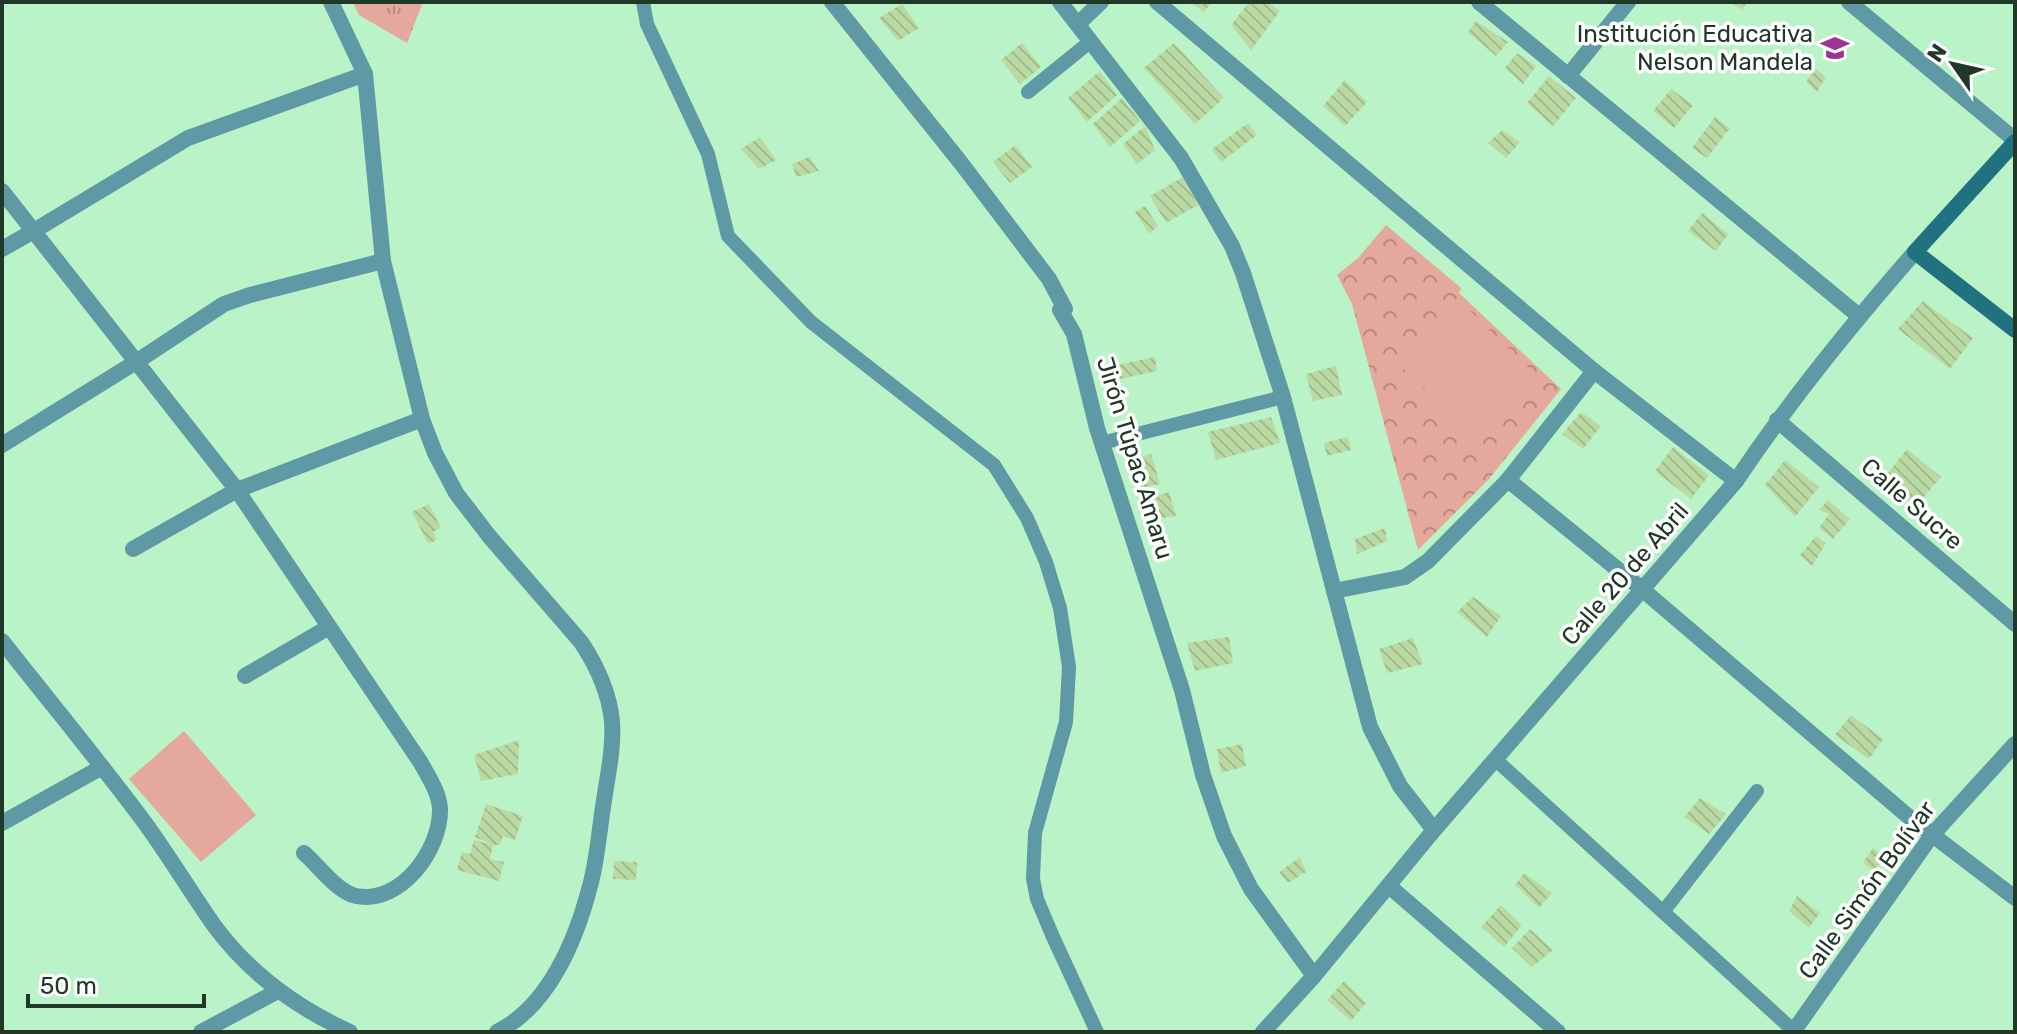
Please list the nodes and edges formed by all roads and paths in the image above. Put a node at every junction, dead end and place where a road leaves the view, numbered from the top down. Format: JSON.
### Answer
{"nodes":[{"id":1,"x":331,"y":2,"type":"edge"},
{"id":2,"x":643,"y":2,"type":"edge"},
{"id":3,"x":832,"y":2,"type":"edge"},
{"id":4,"x":1060,"y":2,"type":"edge"},
{"id":5,"x":1101,"y":2,"type":"edge"},
{"id":6,"x":1157,"y":2,"type":"edge"},
{"id":7,"x":1479,"y":2,"type":"edge"},
{"id":8,"x":1628,"y":2,"type":"edge"},
{"id":9,"x":1849,"y":2,"type":"edge"},
{"id":10,"x":1078,"y":24,"type":"junction"},
{"id":11,"x":1091,"y":41,"type":"junction"},
{"id":12,"x":365,"y":74,"type":"junction"},
{"id":13,"x":1568,"y":76,"type":"junction"},
{"id":14,"x":1028,"y":92,"type":"dead end"},
{"id":15,"x":2015,"y":141,"type":"edge"},
{"id":16,"x":2,"y":191,"type":"edge"},
{"id":17,"x":32,"y":232,"type":"junction"},
{"id":18,"x":2,"y":249,"type":"edge"},
{"id":19,"x":1915,"y":252,"type":"junction"},
{"id":20,"x":383,"y":261,"type":"junction"},
{"id":21,"x":1859,"y":316,"type":"junction"},
{"id":22,"x":2015,"y":330,"type":"edge"},
{"id":23,"x":136,"y":362,"type":"junction"},
{"id":24,"x":1594,"y":371,"type":"junction"},
{"id":25,"x":1283,"y":397,"type":"junction"},
{"id":26,"x":422,"y":419,"type":"junction"},
{"id":27,"x":1777,"y":420,"type":"junction"},
{"id":28,"x":1102,"y":443,"type":"junction"},
{"id":29,"x":2,"y":445,"type":"edge"},
{"id":30,"x":1508,"y":480,"type":"junction"},
{"id":31,"x":1736,"y":481,"type":"junction"},
{"id":32,"x":237,"y":490,"type":"junction"},
{"id":33,"x":133,"y":549,"type":"dead end"},
{"id":34,"x":1643,"y":590,"type":"junction"},
{"id":35,"x":1334,"y":591,"type":"junction"},
{"id":36,"x":2015,"y":624,"type":"edge"},
{"id":37,"x":329,"y":627,"type":"junction"},
{"id":38,"x":2,"y":641,"type":"edge"},
{"id":39,"x":245,"y":676,"type":"dead end"},
{"id":40,"x":2015,"y":744,"type":"edge"},
{"id":41,"x":1496,"y":760,"type":"junction"},
{"id":42,"x":102,"y":767,"type":"junction"},
{"id":43,"x":1757,"y":791,"type":"dead end"},
{"id":44,"x":2,"y":823,"type":"edge"},
{"id":45,"x":1434,"y":830,"type":"junction"},
{"id":46,"x":1932,"y":835,"type":"junction"},
{"id":47,"x":304,"y":853,"type":"dead end"},
{"id":48,"x":1389,"y":886,"type":"junction"},
{"id":49,"x":2015,"y":898,"type":"edge"},
{"id":50,"x":1663,"y":912,"type":"junction"},
{"id":51,"x":1314,"y":976,"type":"junction"},
{"id":52,"x":278,"y":991,"type":"junction"},
{"id":53,"x":1554,"y":1031,"type":"edge"},
{"id":54,"x":201,"y":1032,"type":"edge"},
{"id":55,"x":350,"y":1032,"type":"edge"},
{"id":56,"x":497,"y":1032,"type":"edge"},
{"id":57,"x":1097,"y":1032,"type":"edge"},
{"id":58,"x":1263,"y":1032,"type":"edge"},
{"id":59,"x":1794,"y":1032,"type":"edge"}],
"edges":[{"from":1,"to":12,"type":"street"},
{"from":2,"to":57,"type":"lane"},
{"from":3,"to":28,"type":"street","name":"Jirón Túpac Amaru"},
{"from":4,"to":10,"type":"street"},
{"from":5,"to":10,"type":"street"},
{"from":6,"to":24,"type":"street"},
{"from":7,"to":13,"type":"street"},
{"from":8,"to":13,"type":"street"},
{"from":9,"to":15,"type":"street"},
{"from":10,"to":11,"type":"street"},
{"from":11,"to":14,"type":"lane"},
{"from":11,"to":25,"type":"street"},
{"from":12,"to":17,"type":"street"},
{"from":12,"to":20,"type":"street"},
{"from":13,"to":21,"type":"street"},
{"from":15,"to":19,"type":"main road","name":"Calle 20 de Abril"},
{"from":16,"to":17,"type":"street"},
{"from":17,"to":18,"type":"street"},
{"from":17,"to":23,"type":"street"},
{"from":19,"to":21,"type":"street","name":"Calle 20 de Abril"},
{"from":19,"to":22,"type":"main road"},
{"from":20,"to":23,"type":"street"},
{"from":20,"to":26,"type":"street"},
{"from":21,"to":27,"type":"street","name":"Calle 20 de Abril"},
{"from":23,"to":29,"type":"street"},
{"from":23,"to":32,"type":"street"},
{"from":24,"to":30,"type":"street"},
{"from":24,"to":31,"type":"street"},
{"from":25,"to":28,"type":"lane"},
{"from":25,"to":35,"type":"street"},
{"from":26,"to":32,"type":"street"},
{"from":26,"to":56,"type":"street"},
{"from":27,"to":31,"type":"street","name":"Calle 20 de Abril"},
{"from":27,"to":36,"type":"street","name":"Calle Sucre"},
{"from":28,"to":51,"type":"street","name":"Jirón Túpac Amaru"},
{"from":30,"to":34,"type":"street"},
{"from":30,"to":35,"type":"street"},
{"from":31,"to":34,"type":"street","name":"Calle 20 de Abril"},
{"from":32,"to":33,"type":"street"},
{"from":32,"to":37,"type":"street"},
{"from":34,"to":41,"type":"street","name":"Calle 20 de Abril"},
{"from":34,"to":46,"type":"street"},
{"from":35,"to":45,"type":"street"},
{"from":37,"to":39,"type":"street"},
{"from":37,"to":47,"type":"street"},
{"from":38,"to":42,"type":"street"},
{"from":40,"to":46,"type":"street","name":"Calle Simón Bolívar"},
{"from":41,"to":45,"type":"street","name":"Calle 20 de Abril"},
{"from":41,"to":50,"type":"lane"},
{"from":42,"to":44,"type":"street"},
{"from":42,"to":52,"type":"street"},
{"from":43,"to":50,"type":"lane"},
{"from":45,"to":48,"type":"street","name":"Calle 20 de Abril"},
{"from":46,"to":49,"type":"street"},
{"from":46,"to":59,"type":"street","name":"Calle Simón Bolívar"},
{"from":48,"to":51,"type":"street","name":"Calle 20 de Abril"},
{"from":48,"to":53,"type":"street"},
{"from":50,"to":59,"type":"lane"},
{"from":51,"to":58,"type":"street","name":"Calle 20 de Abril"},
{"from":52,"to":54,"type":"street"},
{"from":52,"to":55,"type":"street"}]}
